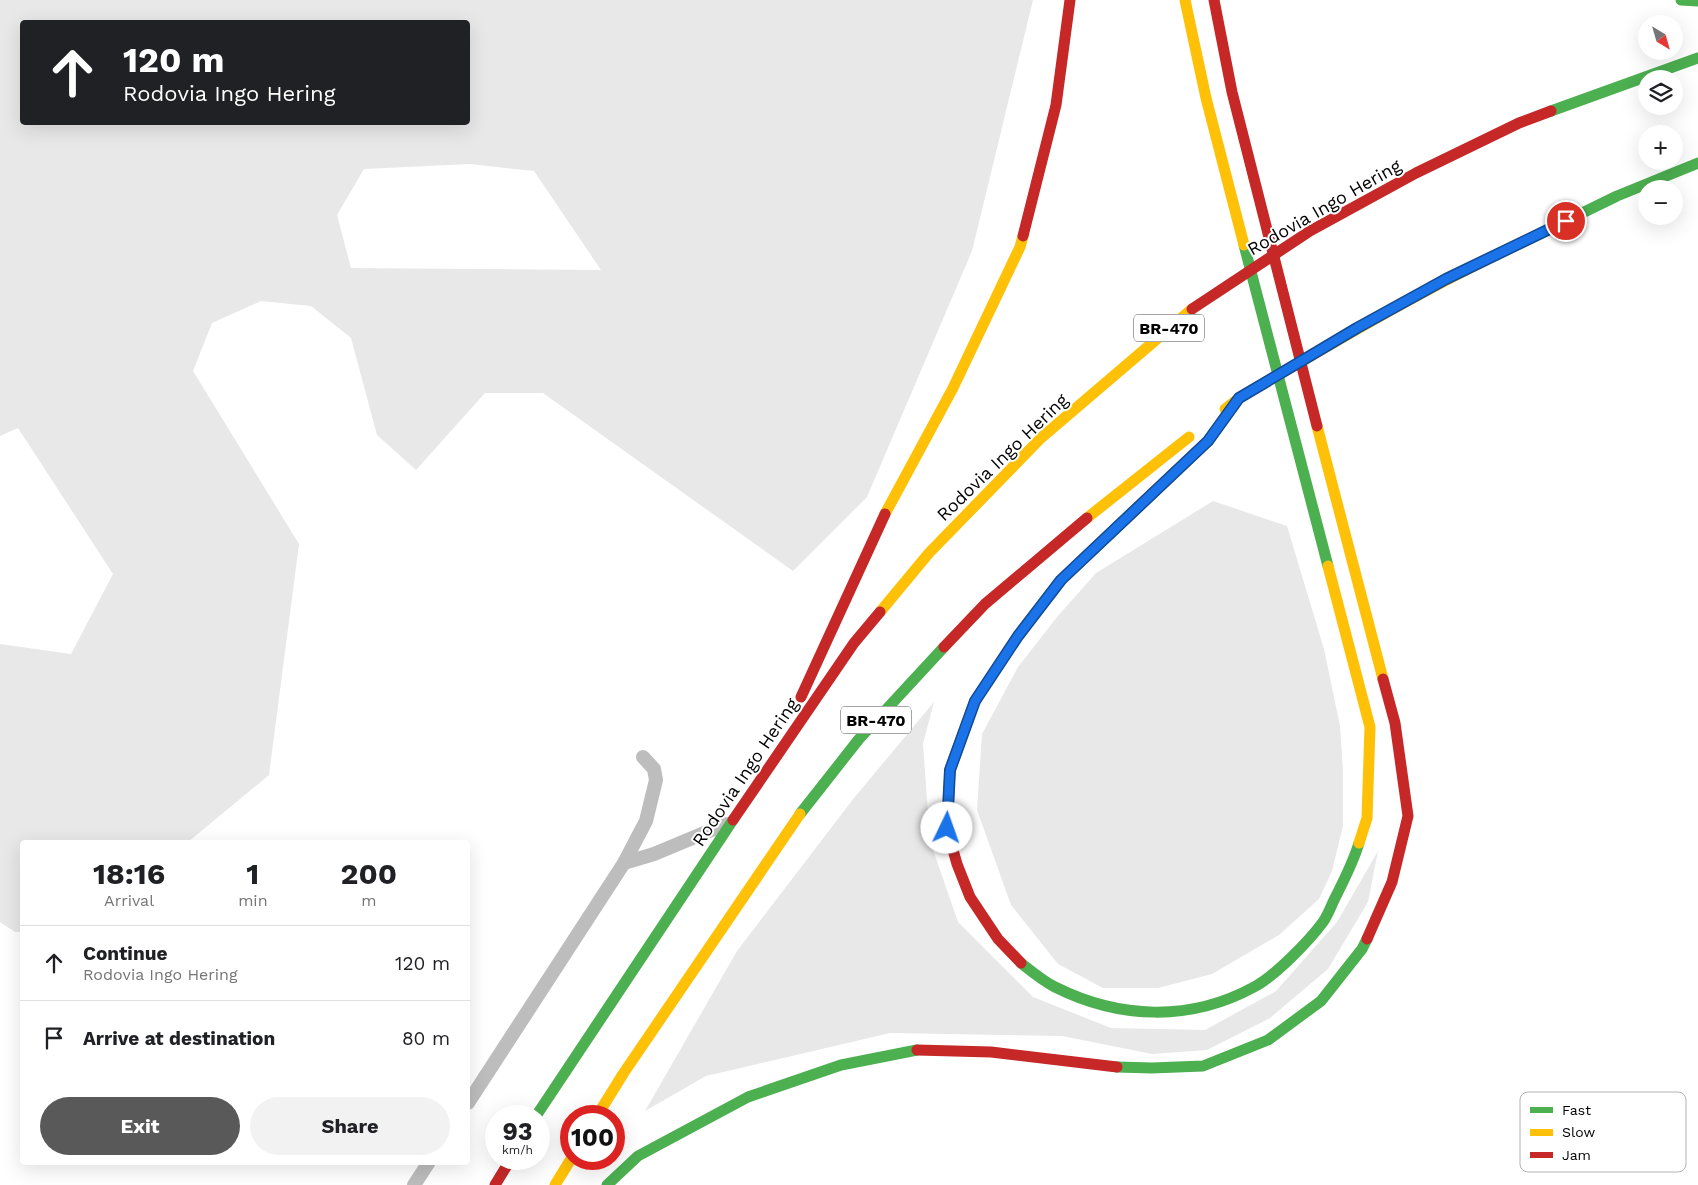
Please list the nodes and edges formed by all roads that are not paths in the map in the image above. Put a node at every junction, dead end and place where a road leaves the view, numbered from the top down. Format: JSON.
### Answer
{"nodes":[{"id":1,"x":1070,"y":0,"type":"edge"},
{"id":2,"x":1186,"y":0,"type":"edge"},
{"id":3,"x":1214,"y":0,"type":"edge"},
{"id":4,"x":1681,"y":0,"type":"edge"},
{"id":5,"x":1698,"y":1,"type":"edge"},
{"id":6,"x":1698,"y":58,"type":"edge"},
{"id":7,"x":1698,"y":163,"type":"edge"},
{"id":8,"x":1239,"y":398,"type":"junction"},
{"id":9,"x":643,"y":757,"type":"dead end"},
{"id":10,"x":768,"y":767,"type":"junction"},
{"id":11,"x":732,"y":822,"type":"junction"},
{"id":12,"x":624,"y":862,"type":"junction"},
{"id":13,"x":470,"y":1100,"type":"edge"},
{"id":14,"x":543,"y":1105,"type":"edge"},
{"id":15,"x":604,"y":1105,"type":"edge"},
{"id":16,"x":427,"y":1165,"type":"edge"},
{"id":17,"x":504,"y":1170,"type":"edge"},
{"id":18,"x":564,"y":1170,"type":"edge"},
{"id":19,"x":414,"y":1185,"type":"edge"},
{"id":20,"x":495,"y":1185,"type":"edge"},
{"id":21,"x":555,"y":1185,"type":"edge"},
{"id":22,"x":608,"y":1185,"type":"edge"}],
"edges":[{"from":1,"to":10,"type":"highway"},
{"from":2,"to":8,"type":"highway"},
{"from":3,"to":22,"type":"highway"},
{"from":4,"to":5,"type":"highway"},
{"from":6,"to":10,"type":"highway","name":"Rodovia Ingo Hering","number":"BR-470"},
{"from":7,"to":8,"type":"highway","number":"BR-470"},
{"from":8,"to":15,"type":"highway","number":"BR-470"},
{"from":9,"to":12,"type":"lane"},
{"from":10,"to":11,"type":"highway","name":"Rodovia Ingo Hering","number":"BR-470"},
{"from":11,"to":12,"type":"lane"},
{"from":11,"to":14,"type":"highway","name":"Rodovia Ingo Hering","number":"BR-470"},
{"from":12,"to":13,"type":"lane"},
{"from":16,"to":19,"type":"lane"},
{"from":17,"to":20,"type":"highway"},
{"from":18,"to":21,"type":"highway"}]}
